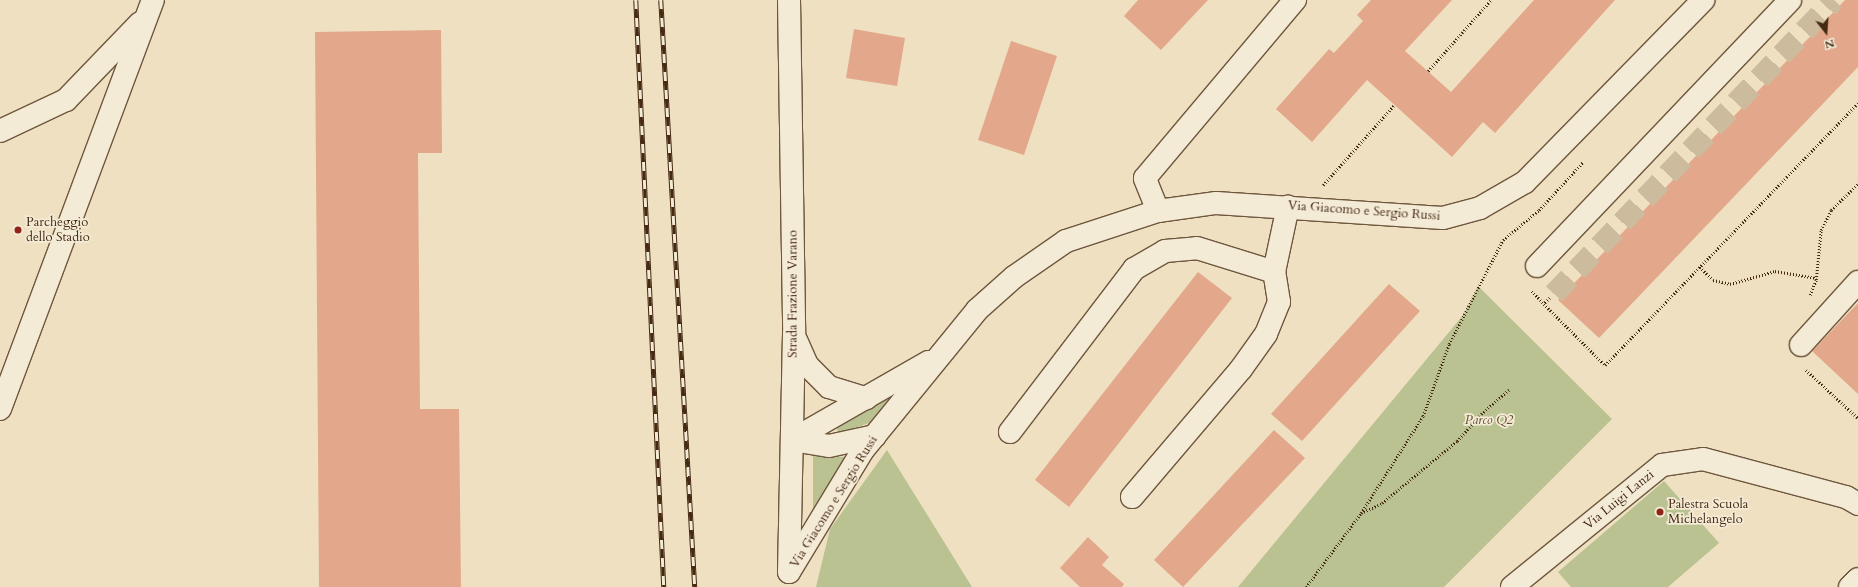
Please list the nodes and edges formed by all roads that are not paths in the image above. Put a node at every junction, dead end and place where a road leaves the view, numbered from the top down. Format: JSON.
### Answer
{"nodes":[{"id":1,"x":789,"y":0,"type":"edge"},
{"id":2,"x":1295,"y":0,"type":"edge"},
{"id":3,"x":1702,"y":0,"type":"edge"},
{"id":4,"x":1790,"y":0,"type":"edge"},
{"id":5,"x":150,"y":8,"type":"edge"},
{"id":6,"x":0,"y":131,"type":"edge"},
{"id":7,"x":1296,"y":206,"type":"junction"},
{"id":8,"x":1158,"y":211,"type":"junction"},
{"id":9,"x":1537,"y":266,"type":"dead end"},
{"id":10,"x":1274,"y":272,"type":"junction"},
{"id":11,"x":1858,"y":282,"type":"edge"},
{"id":12,"x":794,"y":334,"type":"junction"},
{"id":13,"x":1801,"y":345,"type":"road end"},
{"id":14,"x":938,"y":357,"type":"junction"},
{"id":15,"x":866,"y":398,"type":"junction"},
{"id":16,"x":0,"y":409,"type":"edge"},
{"id":17,"x":1010,"y":432,"type":"dead end"},
{"id":18,"x":875,"y":436,"type":"junction"},
{"id":19,"x":792,"y":440,"type":"junction"},
{"id":20,"x":1132,"y":497,"type":"dead end"},
{"id":21,"x":1858,"y":504,"type":"edge"},
{"id":22,"x":1858,"y":579,"type":"edge"},
{"id":23,"x":789,"y":580,"type":"edge"},
{"id":24,"x":1512,"y":587,"type":"edge"},
{"id":25,"x":1850,"y":587,"type":"edge"}],
"edges":[{"from":1,"to":12,"type":"street","name":"Strada Frazione Varano"},
{"from":2,"to":8,"type":"street"},
{"from":3,"to":7,"type":"street","name":"Via Giacomo e Sergio Russi"},
{"from":4,"to":9,"type":"street"},
{"from":5,"to":6,"type":"street"},
{"from":5,"to":16,"type":"street"},
{"from":7,"to":8,"type":"street","name":"Via Giacomo e Sergio Russi"},
{"from":7,"to":10,"type":"street"},
{"from":8,"to":14,"type":"street","name":"Via Giacomo e Sergio Russi"},
{"from":10,"to":17,"type":"street"},
{"from":10,"to":20,"type":"street"},
{"from":11,"to":13,"type":"street"},
{"from":12,"to":15,"type":"street"},
{"from":12,"to":19,"type":"street","name":"Strada Frazione Varano"},
{"from":14,"to":15,"type":"street","name":"Via Giacomo e Sergio Russi"},
{"from":14,"to":18,"type":"street","name":"Via Giacomo e Sergio Russi"},
{"from":15,"to":19,"type":"street","name":"Via Giacomo e Sergio Russi"},
{"from":18,"to":19,"type":"street"},
{"from":18,"to":23,"type":"street","name":"Via Giacomo e Sergio Russi"},
{"from":19,"to":23,"type":"street","name":"Strada Frazione Varano"},
{"from":21,"to":24,"type":"street","name":"Via Luigi Lanzi"},
{"from":22,"to":25,"type":"street"}]}
